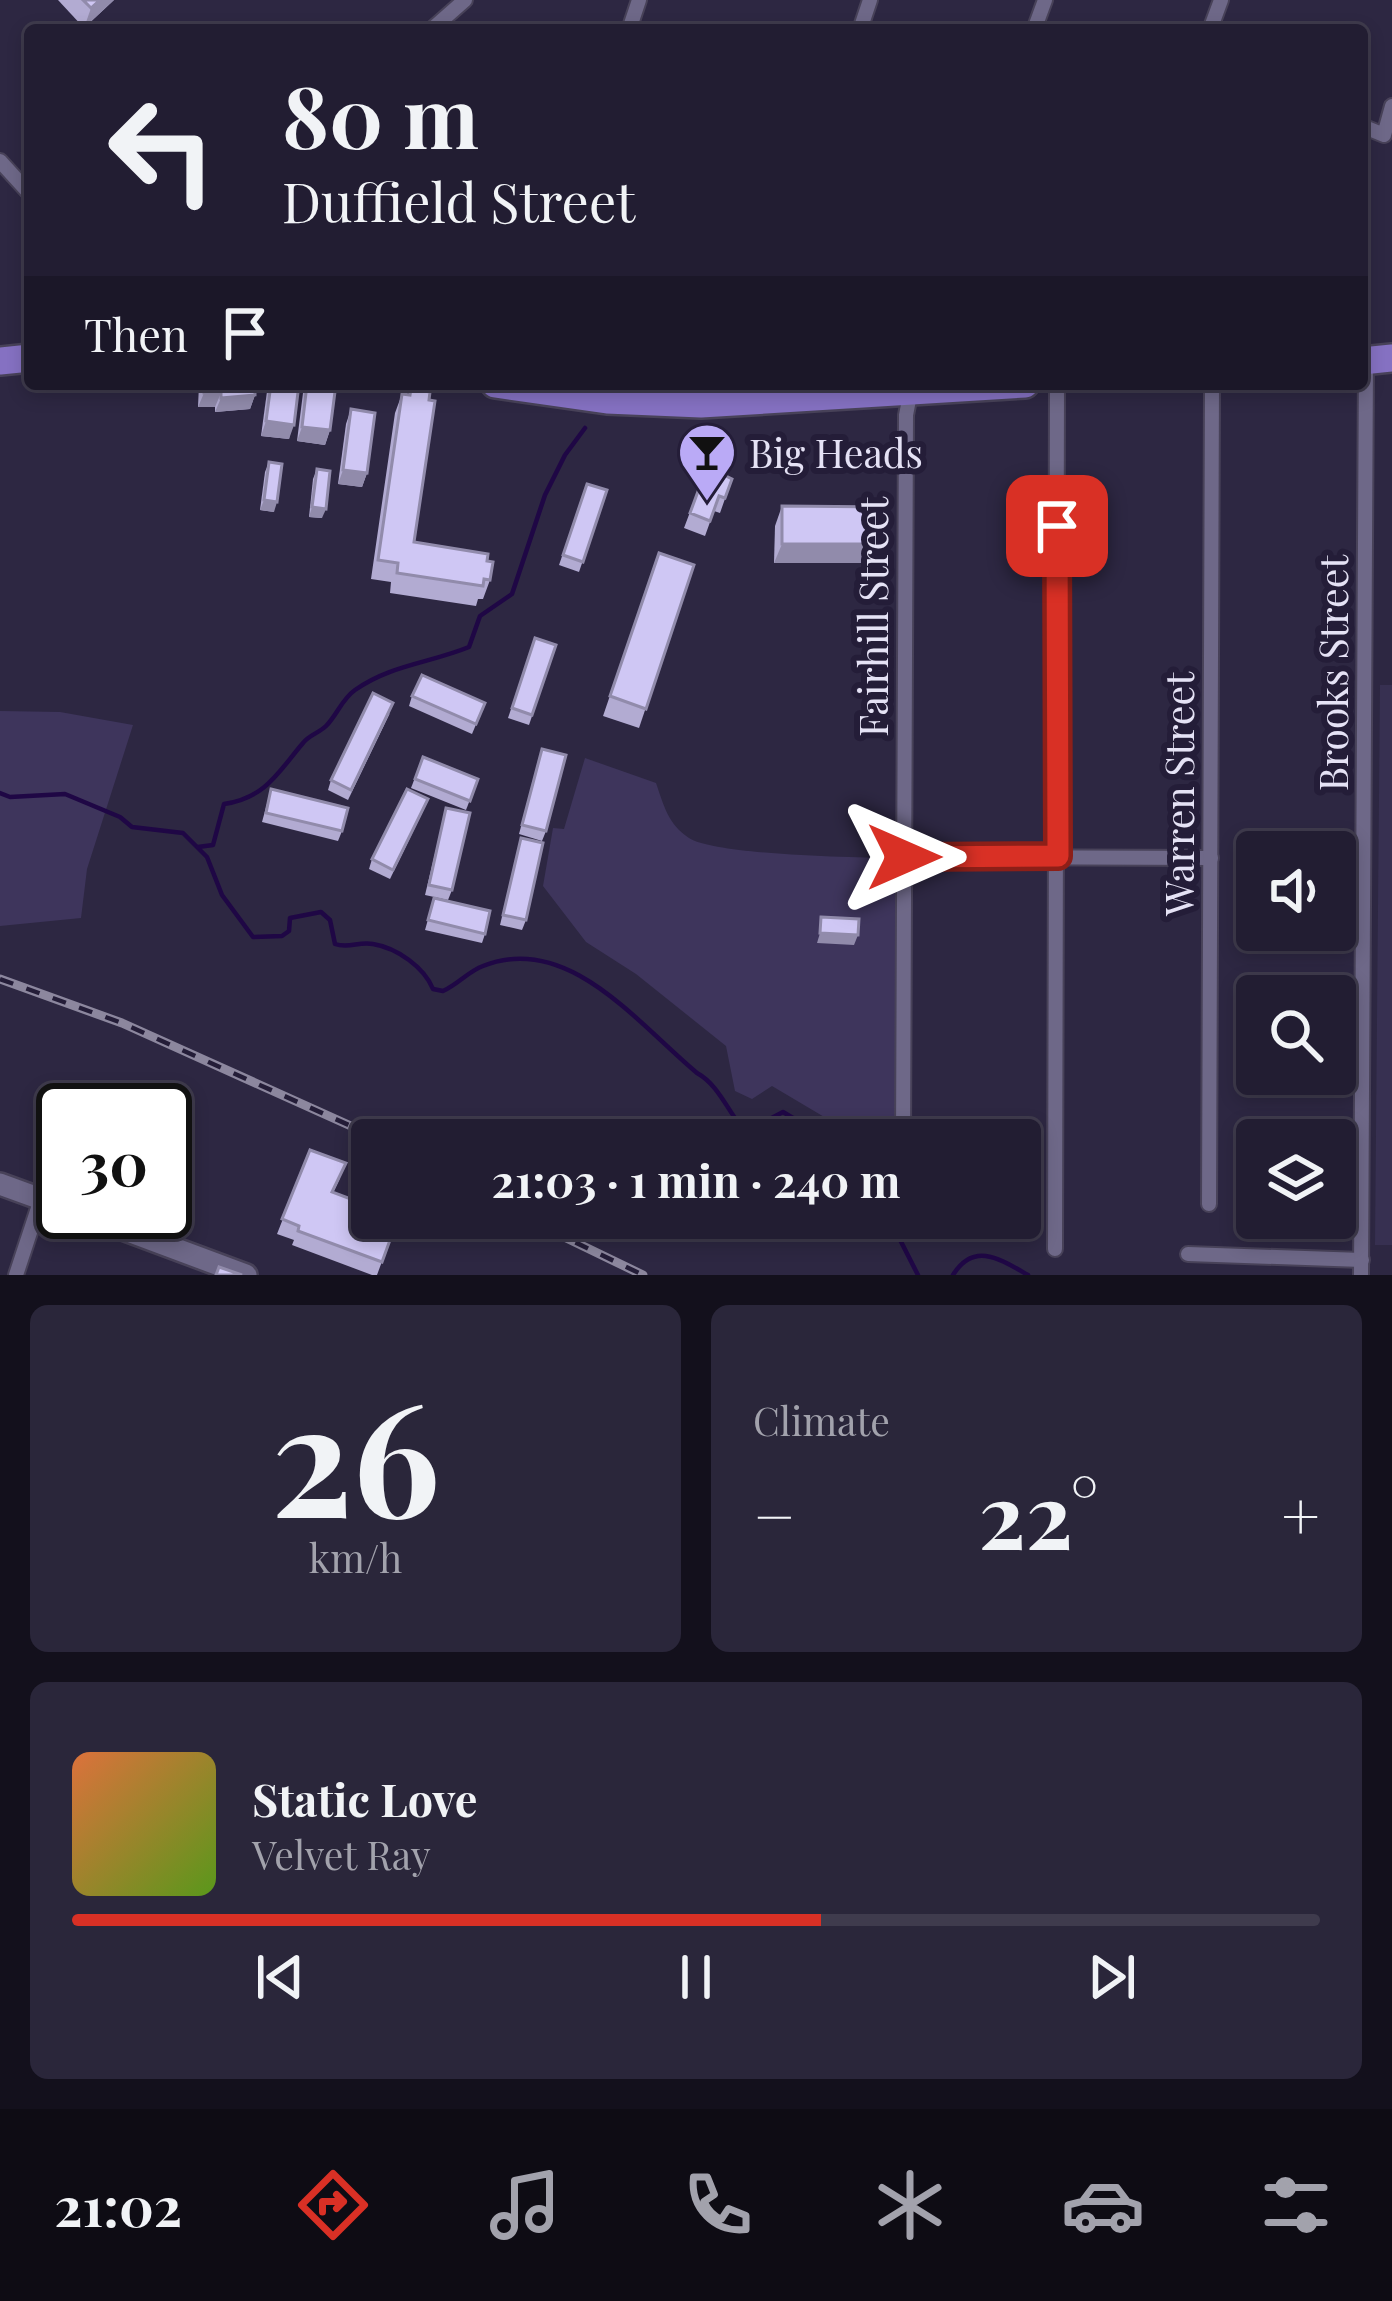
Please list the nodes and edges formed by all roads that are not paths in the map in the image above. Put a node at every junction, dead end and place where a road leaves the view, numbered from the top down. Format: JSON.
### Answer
{"nodes":[{"id":1,"x":465,"y":0,"type":"edge"},
{"id":2,"x":438,"y":24,"type":"edge"},
{"id":3,"x":1392,"y":106,"type":"edge"},
{"id":4,"x":1368,"y":128,"type":"edge"},
{"id":5,"x":0,"y":161,"type":"edge"},
{"id":6,"x":24,"y":187,"type":"edge"},
{"id":7,"x":1374,"y":360,"type":"edge"},
{"id":8,"x":540,"y":390,"type":"edge"},
{"id":9,"x":839,"y":390,"type":"edge"},
{"id":10,"x":912,"y":390,"type":"edge"},
{"id":11,"x":1057,"y":390,"type":"edge"},
{"id":12,"x":1212,"y":390,"type":"edge"},
{"id":13,"x":693,"y":394,"type":"edge"},
{"id":14,"x":1058,"y":856,"type":"junction"},
{"id":15,"x":904,"y":857,"type":"junction"},
{"id":16,"x":1210,"y":858,"type":"junction"},
{"id":17,"x":903,"y":1119,"type":"edge"},
{"id":18,"x":0,"y":1184,"type":"edge"},
{"id":19,"x":36,"y":1197,"type":"edge"},
{"id":20,"x":1209,"y":1204,"type":"dead end"},
{"id":21,"x":36,"y":1235,"type":"edge"},
{"id":22,"x":137,"y":1239,"type":"edge"},
{"id":23,"x":1055,"y":1250,"type":"dead end"},
{"id":24,"x":1188,"y":1255,"type":"dead end"},
{"id":25,"x":200,"y":1267,"type":"edge"},
{"id":26,"x":1361,"y":1268,"type":"edge"},
{"id":27,"x":16,"y":1275,"type":"edge"},
{"id":28,"x":245,"y":1275,"type":"edge"}],
"edges":[{"from":1,"to":2,"type":"street"},
{"from":3,"to":4,"type":"street"},
{"from":5,"to":6,"type":"street"},
{"from":7,"to":26,"type":"street","name":"Brooks Street"},
{"from":8,"to":13,"type":"highway"},
{"from":9,"to":13,"type":"highway"},
{"from":10,"to":15,"type":"street","name":"Fairhill Street"},
{"from":11,"to":14,"type":"street"},
{"from":12,"to":16,"type":"street","name":"Warren Street"},
{"from":14,"to":15,"type":"street"},
{"from":14,"to":16,"type":"street"},
{"from":14,"to":23,"type":"street"},
{"from":15,"to":17,"type":"street","name":"Fairhill Street"},
{"from":16,"to":20,"type":"street","name":"Warren Street"},
{"from":18,"to":19,"type":"street"},
{"from":21,"to":27,"type":"street"},
{"from":22,"to":25,"type":"street"},
{"from":24,"to":26,"type":"street"},
{"from":25,"to":28,"type":"street"}]}
